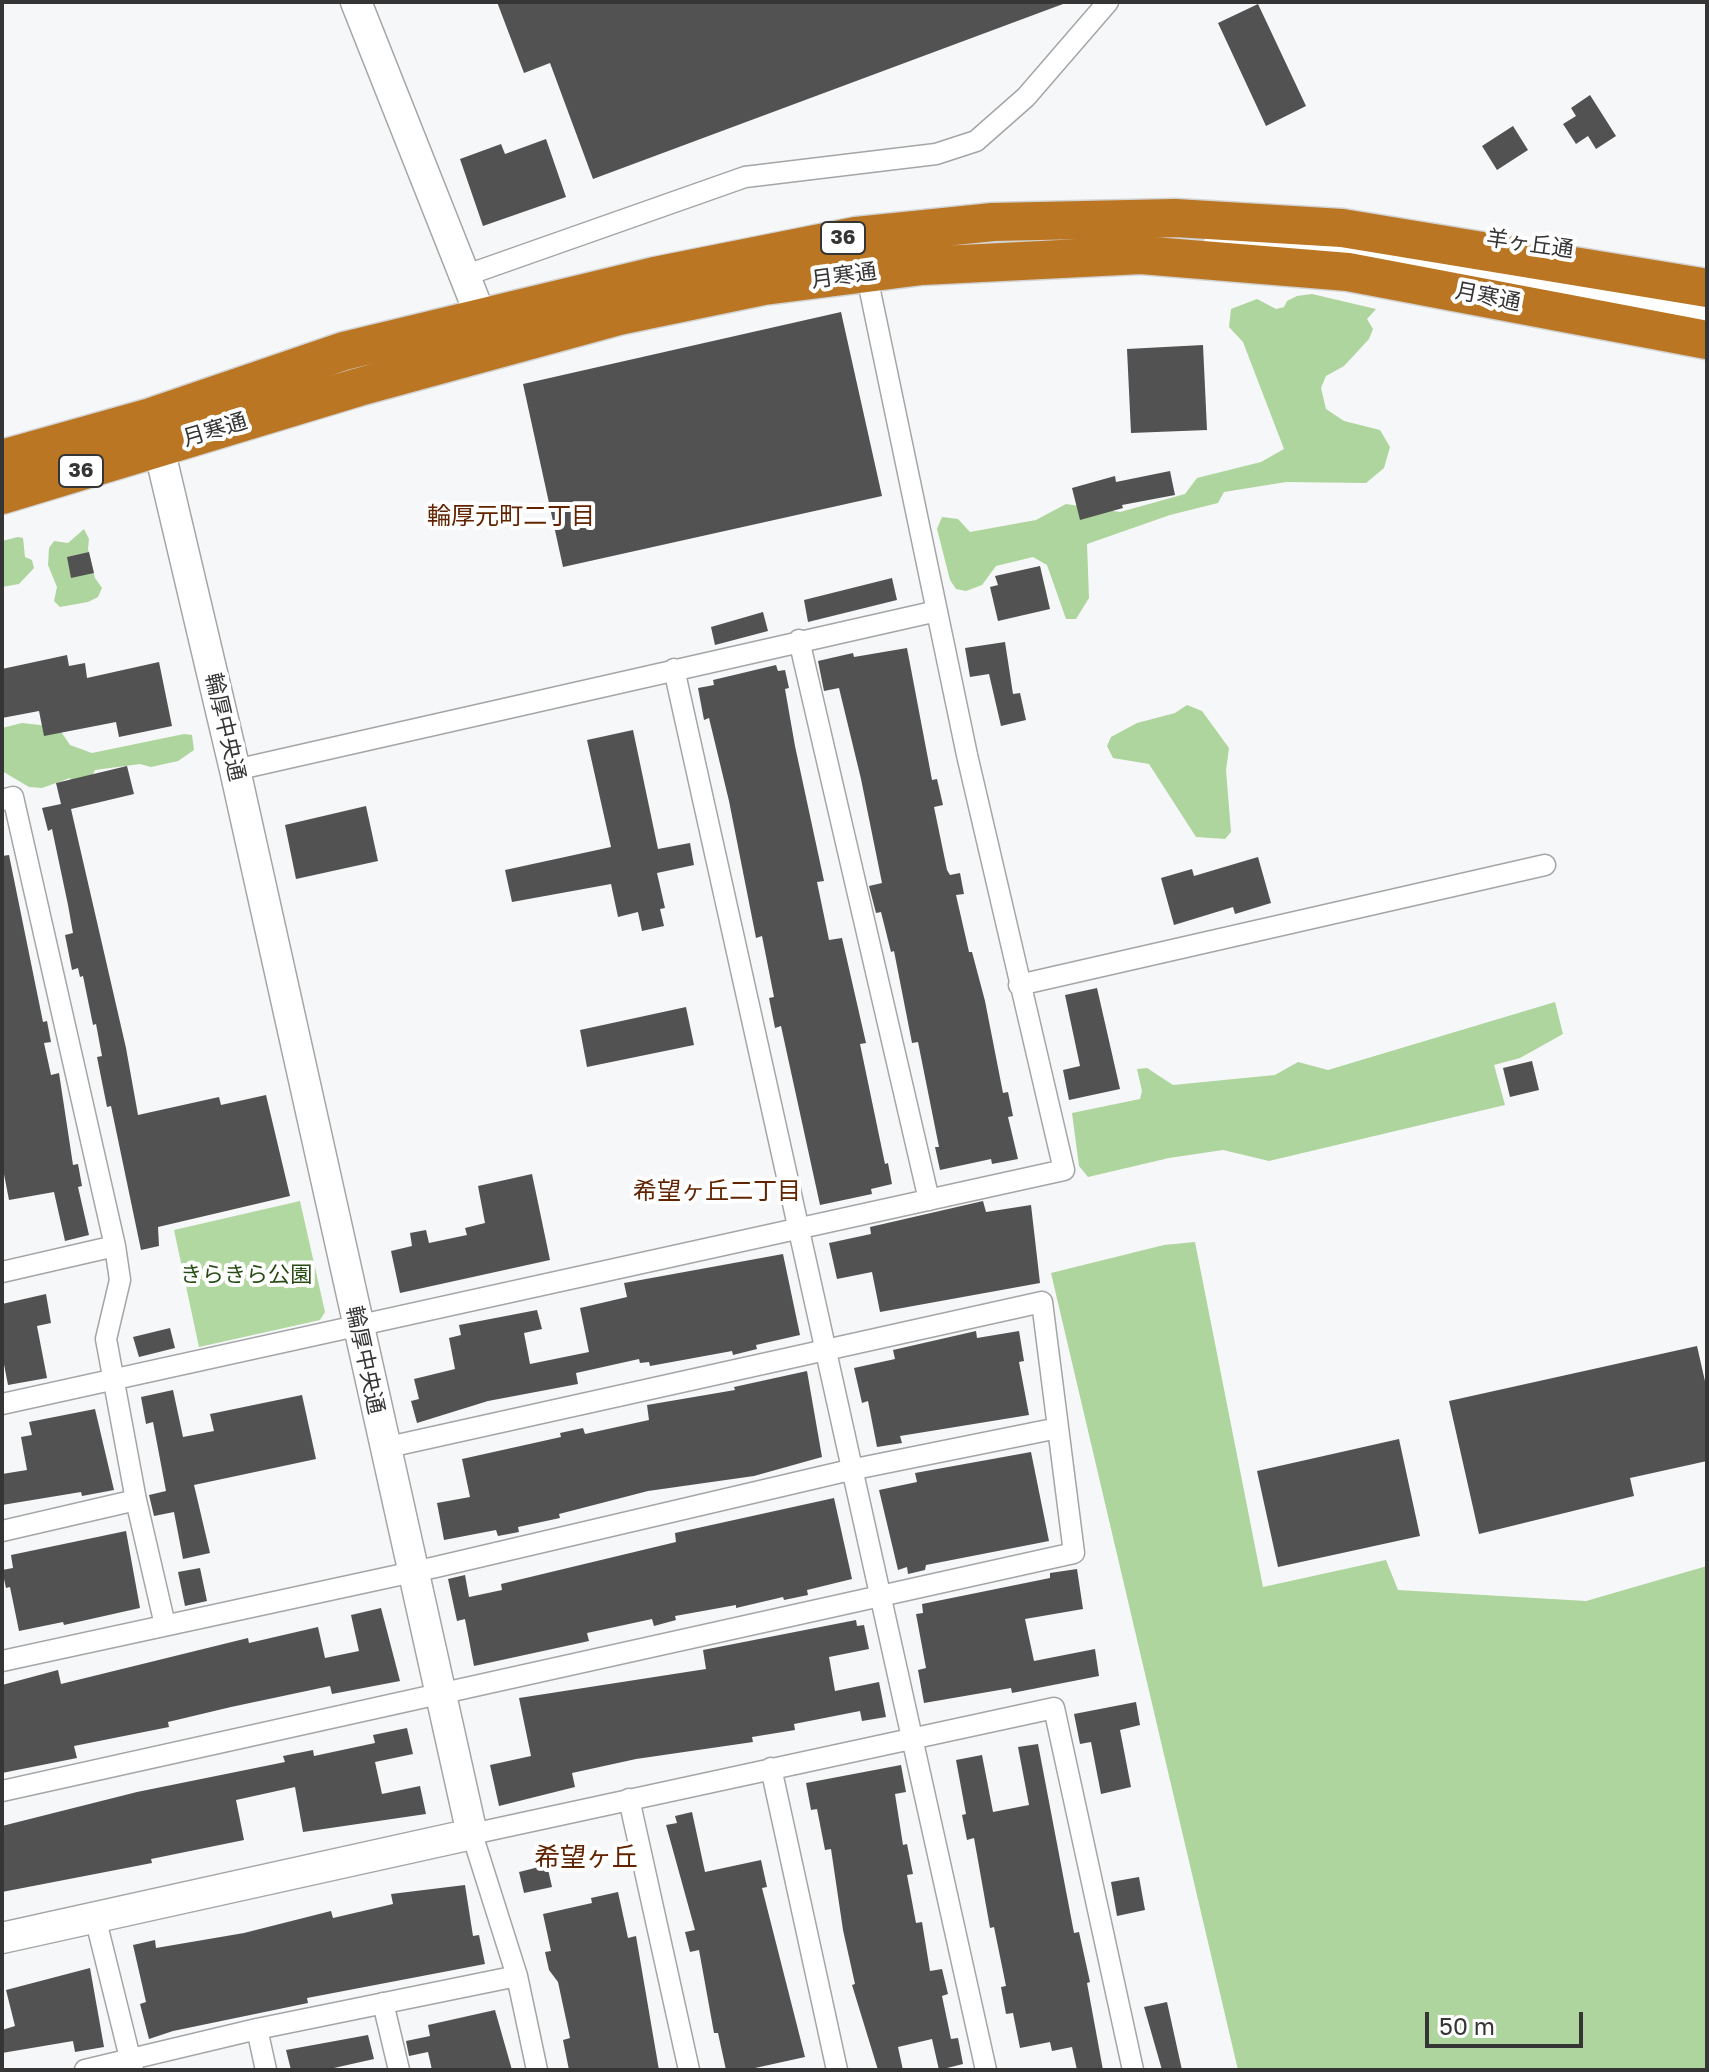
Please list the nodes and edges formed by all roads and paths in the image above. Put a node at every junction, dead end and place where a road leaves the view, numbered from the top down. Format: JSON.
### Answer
{"nodes":[{"id":1,"x":356,"y":2,"type":"edge"},
{"id":2,"x":1108,"y":2,"type":"edge"},
{"id":3,"x":1353,"y":230,"type":"junction"},
{"id":4,"x":861,"y":254,"type":"junction"},
{"id":5,"x":1707,"y":270,"type":"edge"},
{"id":6,"x":464,"y":276,"type":"junction"},
{"id":7,"x":1707,"y":288,"type":"edge"},
{"id":8,"x":1707,"y":314,"type":"edge"},
{"id":9,"x":481,"y":317,"type":"junction"},
{"id":10,"x":1707,"y":340,"type":"edge"},
{"id":11,"x":155,"y":432,"type":"junction"},
{"id":12,"x":2,"y":459,"type":"edge"},
{"id":13,"x":2,"y":495,"type":"edge"},
{"id":14,"x":937,"y":611,"type":"junction"},
{"id":15,"x":799,"y":640,"type":"junction"},
{"id":16,"x":674,"y":669,"type":"junction"},
{"id":17,"x":235,"y":770,"type":"junction"},
{"id":18,"x":2,"y":800,"type":"edge"},
{"id":19,"x":1545,"y":865,"type":"dead end"},
{"id":20,"x":1019,"y":985,"type":"junction"},
{"id":21,"x":929,"y":1200,"type":"junction"},
{"id":22,"x":797,"y":1229,"type":"junction"},
{"id":23,"x":115,"y":1246,"type":"junction"},
{"id":24,"x":2,"y":1272,"type":"edge"},
{"id":25,"x":357,"y":1325,"type":"junction"},
{"id":26,"x":824,"y":1348,"type":"junction"},
{"id":27,"x":112,"y":1381,"type":"junction"},
{"id":28,"x":2,"y":1404,"type":"edge"},
{"id":29,"x":1058,"y":1428,"type":"junction"},
{"id":30,"x":384,"y":1448,"type":"junction"},
{"id":31,"x":850,"y":1470,"type":"junction"},
{"id":32,"x":136,"y":1500,"type":"junction"},
{"id":33,"x":2,"y":1531,"type":"edge"},
{"id":34,"x":412,"y":1571,"type":"junction"},
{"id":35,"x":882,"y":1596,"type":"junction"},
{"id":36,"x":165,"y":1625,"type":"junction"},
{"id":37,"x":2,"y":1661,"type":"edge"},
{"id":38,"x":440,"y":1696,"type":"junction"},
{"id":39,"x":914,"y":1736,"type":"junction"},
{"id":40,"x":771,"y":1768,"type":"junction"},
{"id":41,"x":2,"y":1791,"type":"edge"},
{"id":42,"x":629,"y":1799,"type":"junction"},
{"id":43,"x":472,"y":1834,"type":"junction"},
{"id":44,"x":95,"y":1917,"type":"junction"},
{"id":45,"x":2,"y":1938,"type":"edge"},
{"id":46,"x":517,"y":1976,"type":"junction"},
{"id":47,"x":383,"y":2003,"type":"junction"},
{"id":48,"x":257,"y":2029,"type":"junction"},
{"id":49,"x":132,"y":2064,"type":"edge"},
{"id":50,"x":85,"y":2070,"type":"edge"},
{"id":51,"x":266,"y":2070,"type":"edge"},
{"id":52,"x":399,"y":2070,"type":"edge"},
{"id":53,"x":537,"y":2070,"type":"edge"},
{"id":54,"x":689,"y":2070,"type":"edge"},
{"id":55,"x":837,"y":2070,"type":"edge"},
{"id":56,"x":986,"y":2070,"type":"edge"},
{"id":57,"x":1133,"y":2070,"type":"edge"}],
"edges":[{"from":1,"to":6,"type":"street"},
{"from":2,"to":6,"type":"street"},
{"from":3,"to":4,"type":"highway","name":"月寒通","number":"36"},
{"from":3,"to":5,"type":"street","name":"羊ヶ丘通"},
{"from":3,"to":7,"type":"highway","name":"月寒通","number":"36"},
{"from":4,"to":8,"type":"street"},
{"from":4,"to":9,"type":"highway","name":"月寒通","number":"36"},
{"from":4,"to":10,"type":"highway","name":"月寒通","number":"36"},
{"from":4,"to":11,"type":"highway","name":"月寒通","number":"36"},
{"from":4,"to":14,"type":"street"},
{"from":6,"to":9,"type":"street"},
{"from":9,"to":11,"type":"highway","name":"月寒通","number":"36"},
{"from":11,"to":12,"type":"highway","name":"月寒通","number":"36"},
{"from":11,"to":13,"type":"highway","name":"月寒通","number":"36"},
{"from":11,"to":17,"type":"street","name":"輪厚中央通"},
{"from":14,"to":15,"type":"street"},
{"from":14,"to":20,"type":"street"},
{"from":15,"to":16,"type":"street"},
{"from":15,"to":21,"type":"street"},
{"from":16,"to":17,"type":"street"},
{"from":16,"to":22,"type":"street"},
{"from":17,"to":25,"type":"street","name":"輪厚中央通"},
{"from":18,"to":23,"type":"street"},
{"from":19,"to":20,"type":"street"},
{"from":20,"to":21,"type":"street"},
{"from":21,"to":22,"type":"street"},
{"from":22,"to":25,"type":"street"},
{"from":22,"to":26,"type":"street"},
{"from":23,"to":24,"type":"street"},
{"from":23,"to":27,"type":"street"},
{"from":25,"to":27,"type":"street"},
{"from":25,"to":30,"type":"street","name":"輪厚中央通"},
{"from":26,"to":29,"type":"street"},
{"from":26,"to":30,"type":"street"},
{"from":26,"to":31,"type":"street"},
{"from":27,"to":28,"type":"street"},
{"from":27,"to":32,"type":"street"},
{"from":29,"to":31,"type":"street"},
{"from":29,"to":35,"type":"street"},
{"from":30,"to":34,"type":"street","name":"輪厚中央通"},
{"from":31,"to":34,"type":"street"},
{"from":31,"to":35,"type":"street"},
{"from":32,"to":33,"type":"street"},
{"from":32,"to":36,"type":"street"},
{"from":34,"to":36,"type":"street"},
{"from":34,"to":38,"type":"street","name":"輪厚中央通"},
{"from":35,"to":38,"type":"street"},
{"from":35,"to":39,"type":"street"},
{"from":36,"to":37,"type":"street"},
{"from":38,"to":41,"type":"street"},
{"from":38,"to":43,"type":"street","name":"輪厚中央通"},
{"from":39,"to":40,"type":"street"},
{"from":39,"to":56,"type":"street"},
{"from":39,"to":57,"type":"street"},
{"from":40,"to":42,"type":"street"},
{"from":40,"to":55,"type":"street"},
{"from":42,"to":43,"type":"street"},
{"from":42,"to":54,"type":"street"},
{"from":43,"to":44,"type":"street"},
{"from":43,"to":46,"type":"street"},
{"from":44,"to":45,"type":"street"},
{"from":44,"to":49,"type":"street"},
{"from":46,"to":47,"type":"street"},
{"from":46,"to":53,"type":"street"},
{"from":47,"to":48,"type":"street"},
{"from":47,"to":52,"type":"street"},
{"from":48,"to":49,"type":"street"},
{"from":48,"to":51,"type":"street"},
{"from":49,"to":50,"type":"street"}]}
